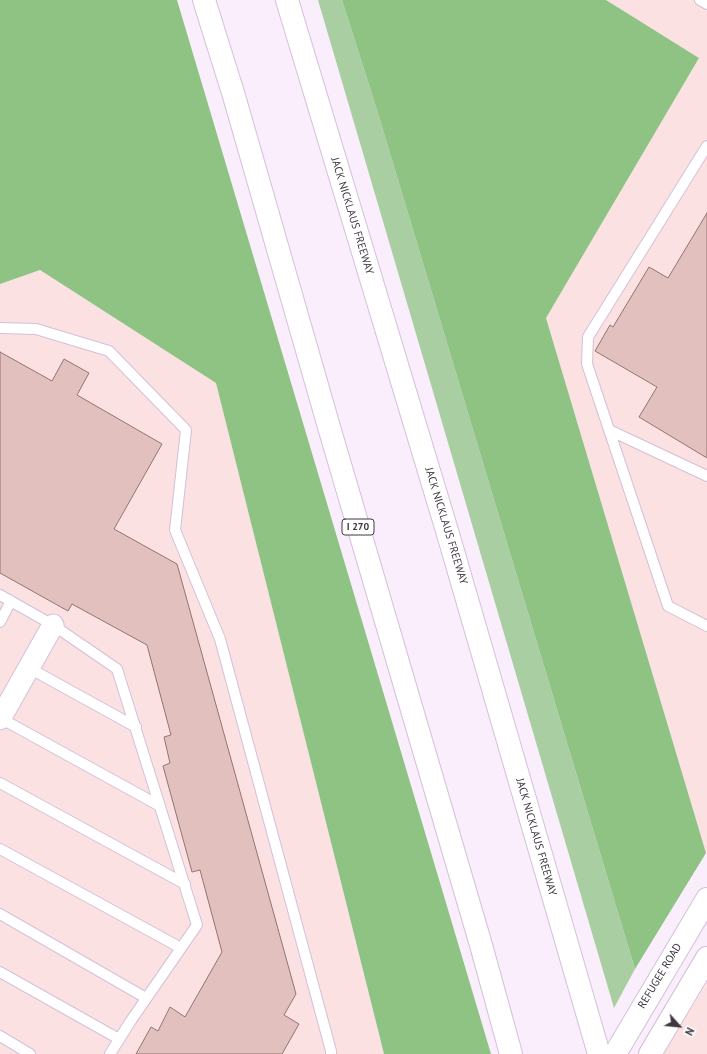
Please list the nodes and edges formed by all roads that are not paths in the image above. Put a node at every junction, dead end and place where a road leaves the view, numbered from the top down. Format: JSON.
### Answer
{"nodes":[{"id":1,"x":204,"y":0,"type":"edge"},
{"id":2,"x":287,"y":0,"type":"edge"},
{"id":3,"x":700,"y":0,"type":"edge"},
{"id":4,"x":707,"y":4,"type":"edge"},
{"id":5,"x":707,"y":146,"type":"edge"},
{"id":6,"x":0,"y":328,"type":"edge"},
{"id":7,"x":609,"y":430,"type":"junction"},
{"id":8,"x":707,"y":476,"type":"edge"},
{"id":9,"x":0,"y":595,"type":"edge"},
{"id":10,"x":11,"y":601,"type":"junction"},
{"id":11,"x":0,"y":622,"type":"edge"},
{"id":12,"x":53,"y":625,"type":"junction"},
{"id":13,"x":707,"y":626,"type":"edge"},
{"id":14,"x":29,"y":668,"type":"junction"},
{"id":15,"x":0,"y":719,"type":"edge"},
{"id":16,"x":136,"y":728,"type":"junction"},
{"id":17,"x":0,"y":783,"type":"edge"},
{"id":18,"x":160,"y":806,"type":"junction"},
{"id":19,"x":0,"y":848,"type":"edge"},
{"id":20,"x":185,"y":884,"type":"junction"},
{"id":21,"x":707,"y":899,"type":"edge"},
{"id":22,"x":0,"y":914,"type":"edge"},
{"id":23,"x":181,"y":948,"type":"junction"},
{"id":24,"x":707,"y":958,"type":"edge"},
{"id":25,"x":0,"y":972,"type":"edge"},
{"id":26,"x":146,"y":998,"type":"junction"},
{"id":27,"x":0,"y":1036,"type":"edge"},
{"id":28,"x":119,"y":1039,"type":"junction"},
{"id":29,"x":30,"y":1054,"type":"edge"},
{"id":30,"x":110,"y":1054,"type":"edge"},
{"id":31,"x":331,"y":1054,"type":"edge"},
{"id":32,"x":511,"y":1054,"type":"edge"},
{"id":33,"x":599,"y":1054,"type":"edge"},
{"id":34,"x":614,"y":1054,"type":"edge"},
{"id":35,"x":650,"y":1054,"type":"edge"}],
"edges":[{"from":1,"to":32,"type":"main road","number":"I 270"},
{"from":2,"to":33,"type":"main road","name":"JACK NICKLAUS FREEWAY"},
{"from":3,"to":4,"type":"lane"},
{"from":5,"to":7,"type":"lane"},
{"from":6,"to":31,"type":"lane"},
{"from":7,"to":8,"type":"lane"},
{"from":7,"to":13,"type":"lane"},
{"from":9,"to":10,"type":"lane"},
{"from":10,"to":11,"type":"lane"},
{"from":10,"to":12,"type":"lane"},
{"from":12,"to":14,"type":"street"},
{"from":12,"to":16,"type":"lane"},
{"from":14,"to":15,"type":"street"},
{"from":14,"to":16,"type":"lane"},
{"from":15,"to":18,"type":"lane"},
{"from":16,"to":18,"type":"lane"},
{"from":17,"to":20,"type":"lane"},
{"from":18,"to":20,"type":"lane"},
{"from":19,"to":23,"type":"lane"},
{"from":20,"to":23,"type":"lane"},
{"from":21,"to":34,"type":"main road","name":"REFUGEE ROAD"},
{"from":22,"to":26,"type":"lane"},
{"from":23,"to":26,"type":"lane"},
{"from":24,"to":35,"type":"main road"},
{"from":25,"to":28,"type":"lane"},
{"from":26,"to":28,"type":"lane"},
{"from":27,"to":29,"type":"lane"},
{"from":28,"to":30,"type":"lane"}]}
